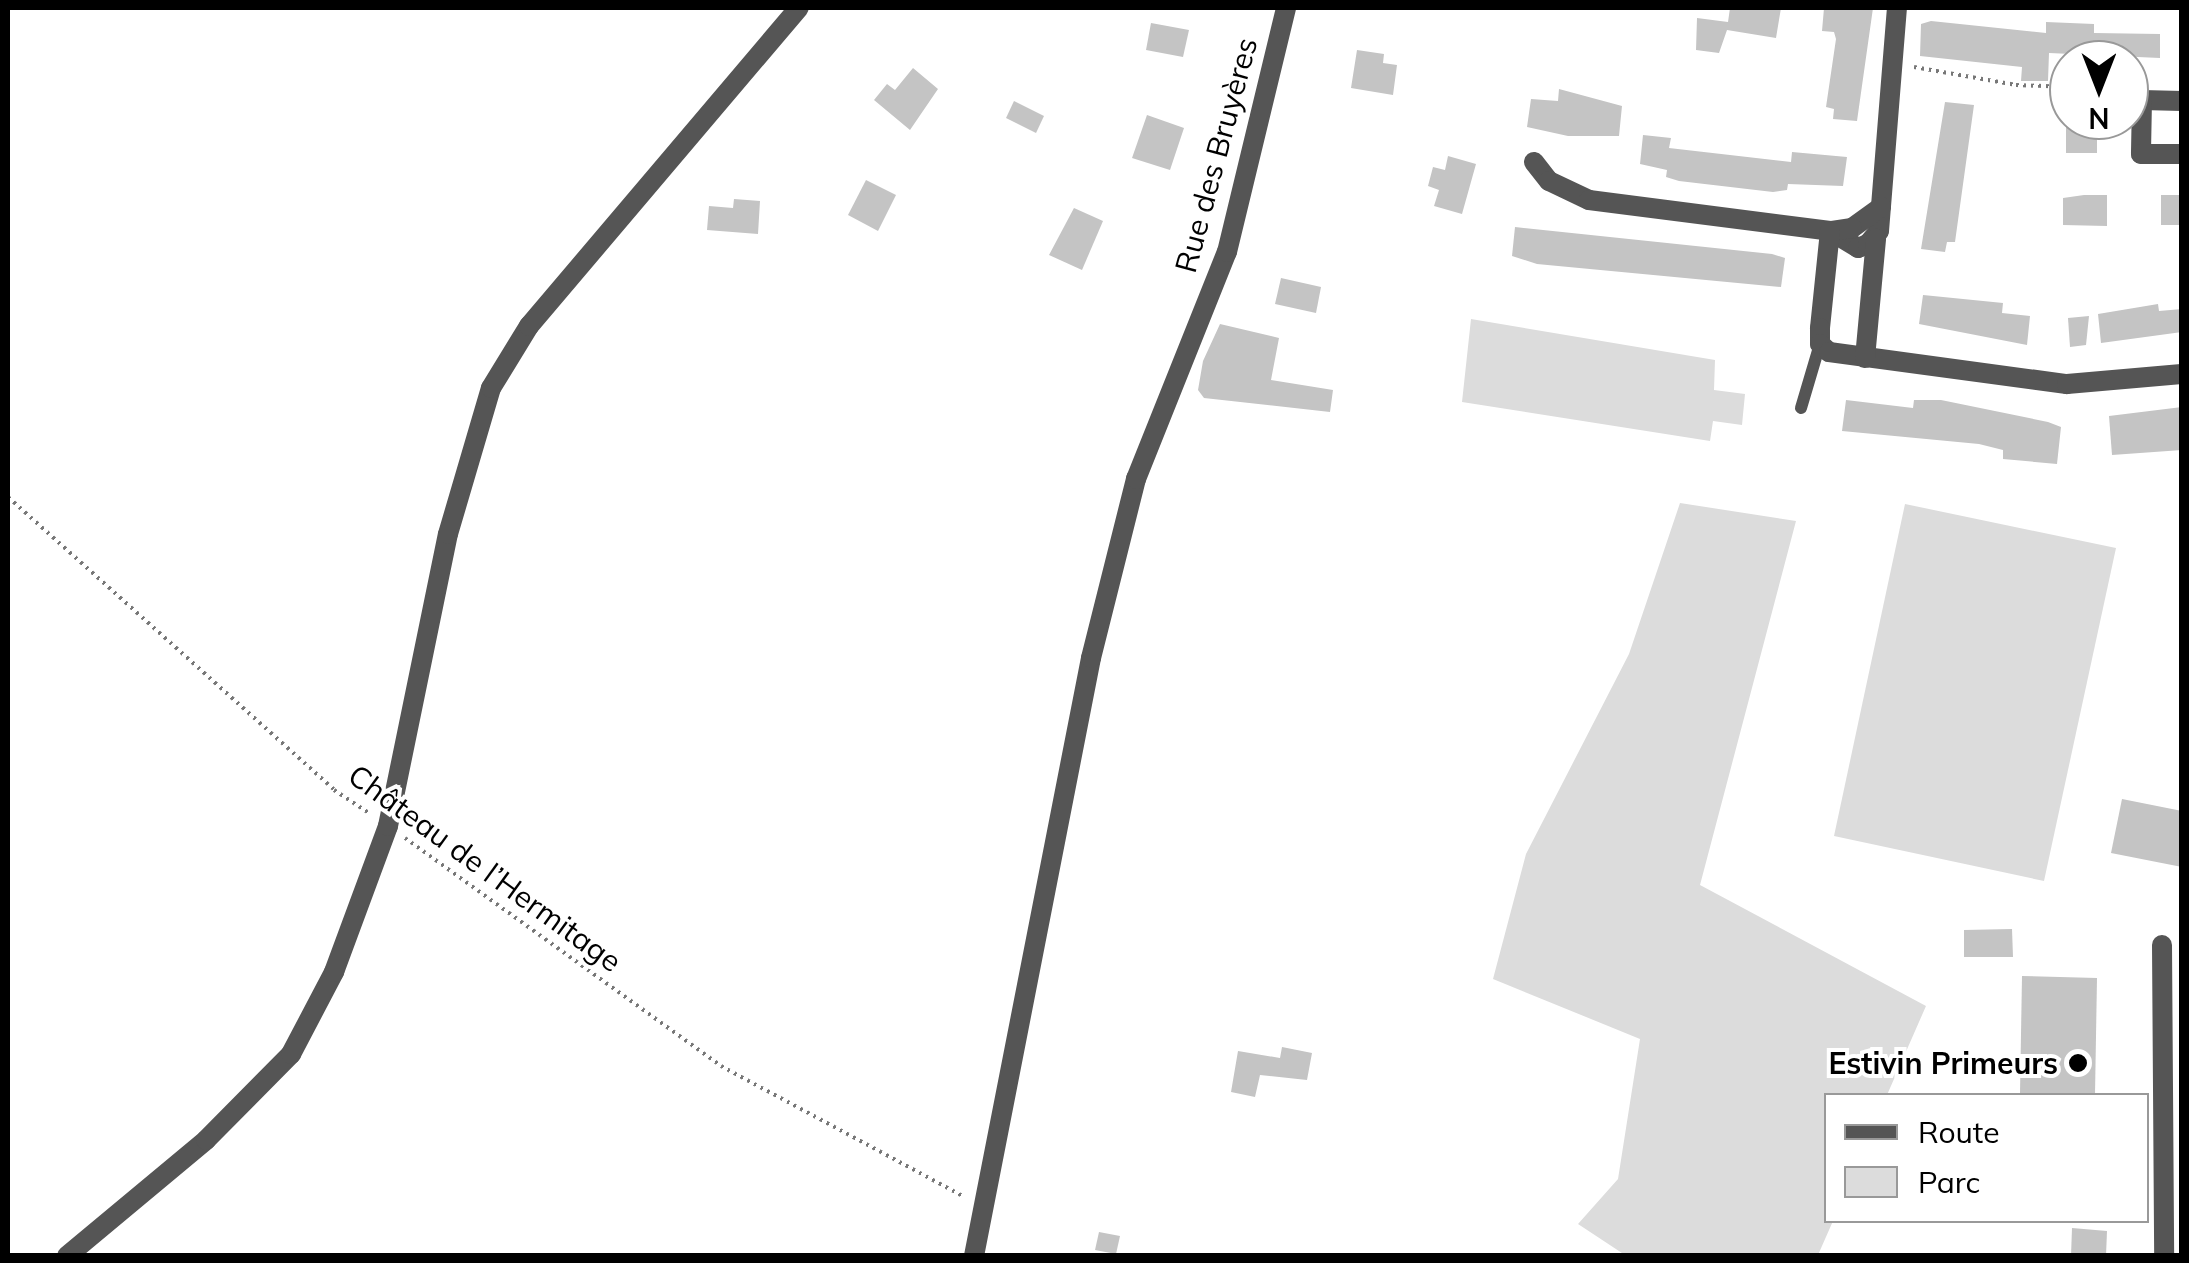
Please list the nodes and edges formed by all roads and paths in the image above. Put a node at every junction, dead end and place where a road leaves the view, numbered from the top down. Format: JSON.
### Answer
{"nodes":[{"id":1,"x":799,"y":8,"type":"edge"},
{"id":2,"x":1286,"y":8,"type":"edge"},
{"id":3,"x":1897,"y":8,"type":"edge"},
{"id":4,"x":1895,"y":63,"type":"junction"},
{"id":5,"x":2049,"y":86,"type":"edge"},
{"id":6,"x":2182,"y":101,"type":"edge"},
{"id":7,"x":2182,"y":154,"type":"edge"},
{"id":8,"x":1534,"y":162,"type":"dead end"},
{"id":9,"x":1880,"y":207,"type":"junction"},
{"id":10,"x":1830,"y":231,"type":"junction"},
{"id":11,"x":1876,"y":239,"type":"junction"},
{"id":12,"x":1820,"y":344,"type":"junction"},
{"id":13,"x":1865,"y":358,"type":"junction"},
{"id":14,"x":2182,"y":374,"type":"edge"},
{"id":15,"x":1802,"y":408,"type":"dead end"},
{"id":16,"x":8,"y":497,"type":"edge"},
{"id":17,"x":388,"y":826,"type":"junction"},
{"id":18,"x":2162,"y":945,"type":"dead end"},
{"id":19,"x":985,"y":1208,"type":"junction"},
{"id":20,"x":67,"y":1256,"type":"edge"},
{"id":21,"x":974,"y":1256,"type":"edge"},
{"id":22,"x":2164,"y":1256,"type":"edge"}],
"edges":[{"from":1,"to":17,"type":"street"},
{"from":2,"to":19,"type":"street","name":"Rue des Bruyères"},
{"from":3,"to":4,"type":"street"},
{"from":4,"to":5,"type":"path"},
{"from":4,"to":9,"type":"street"},
{"from":6,"to":7,"type":"street"},
{"from":8,"to":10,"type":"street"},
{"from":9,"to":10,"type":"street"},
{"from":9,"to":11,"type":"street"},
{"from":10,"to":11,"type":"street"},
{"from":10,"to":12,"type":"street"},
{"from":11,"to":13,"type":"street"},
{"from":12,"to":13,"type":"street"},
{"from":12,"to":15,"type":"lane"},
{"from":13,"to":14,"type":"street"},
{"from":16,"to":17,"type":"path","name":"Château de l’Hermitage"},
{"from":17,"to":19,"type":"path","name":"Château de l’Hermitage"},
{"from":17,"to":20,"type":"street"},
{"from":18,"to":22,"type":"street"},
{"from":19,"to":21,"type":"street","name":"Rue des Bruyères"}]}
